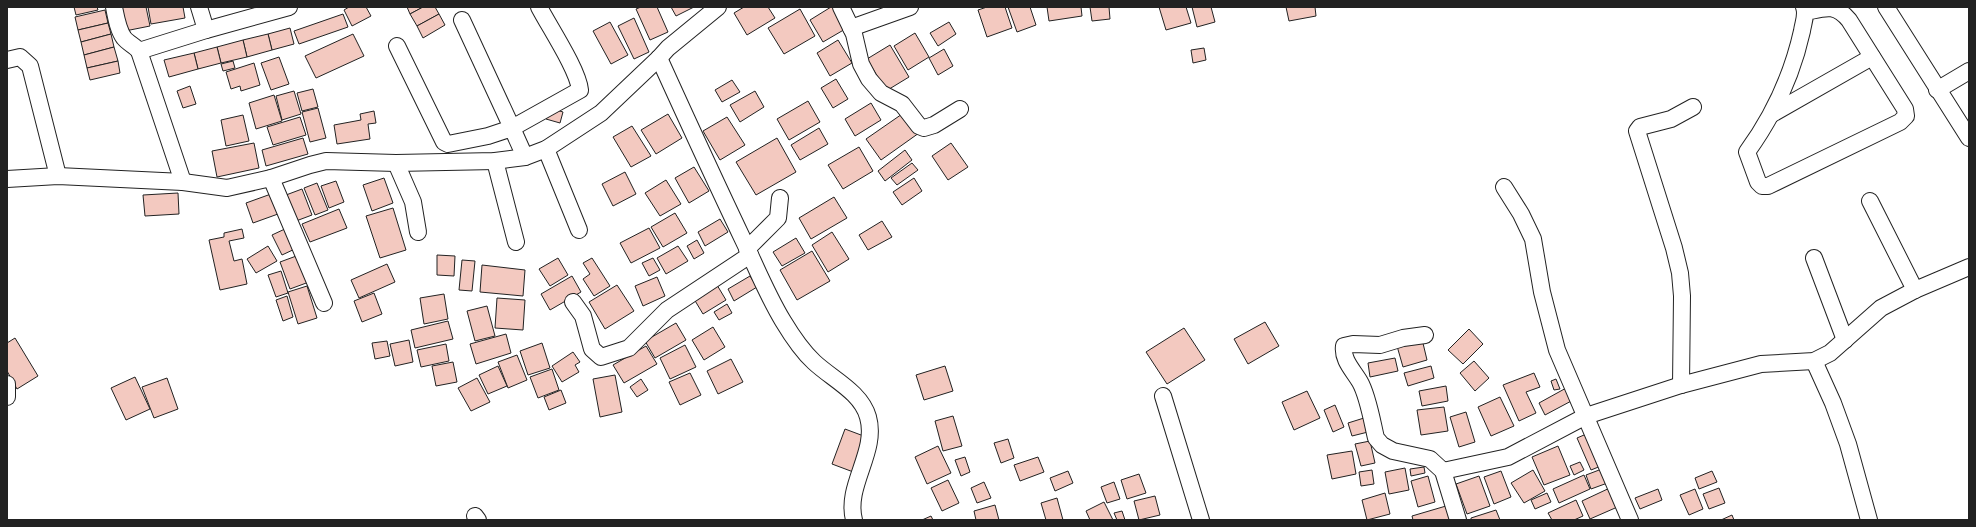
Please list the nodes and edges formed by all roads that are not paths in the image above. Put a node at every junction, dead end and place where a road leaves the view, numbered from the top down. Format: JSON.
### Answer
{"nodes":[{"id":1,"x":114,"y":7,"type":"edge"},
{"id":2,"x":199,"y":7,"type":"edge"},
{"id":3,"x":289,"y":7,"type":"edge"},
{"id":4,"x":539,"y":7,"type":"edge"},
{"id":5,"x":718,"y":7,"type":"edge"},
{"id":6,"x":842,"y":7,"type":"edge"},
{"id":7,"x":910,"y":7,"type":"edge"},
{"id":8,"x":1805,"y":9,"type":"edge"},
{"id":9,"x":1891,"y":9,"type":"edge"},
{"id":10,"x":462,"y":20,"type":"dead end"},
{"id":11,"x":851,"y":28,"type":"junction"},
{"id":12,"x":206,"y":30,"type":"junction"},
{"id":13,"x":397,"y":46,"type":"dead end"},
{"id":14,"x":139,"y":51,"type":"junction"},
{"id":15,"x":1872,"y":57,"type":"junction"},
{"id":16,"x":659,"y":58,"type":"junction"},
{"id":17,"x":7,"y":60,"type":"edge"},
{"id":18,"x":1969,"y":71,"type":"edge"},
{"id":19,"x":1937,"y":90,"type":"junction"},
{"id":20,"x":1693,"y":107,"type":"dead end"},
{"id":21,"x":960,"y":109,"type":"dead end"},
{"id":22,"x":1772,"y":114,"type":"junction"},
{"id":23,"x":512,"y":128,"type":"junction"},
{"id":24,"x":1969,"y":138,"type":"edge"},
{"id":25,"x":546,"y":149,"type":"junction"},
{"id":26,"x":525,"y":157,"type":"junction"},
{"id":27,"x":496,"y":161,"type":"junction"},
{"id":28,"x":396,"y":163,"type":"junction"},
{"id":29,"x":58,"y":176,"type":"junction"},
{"id":30,"x":271,"y":178,"type":"junction"},
{"id":31,"x":7,"y":179,"type":"edge"},
{"id":32,"x":183,"y":182,"type":"junction"},
{"id":33,"x":1504,"y":188,"type":"dead end"},
{"id":34,"x":780,"y":198,"type":"dead end"},
{"id":35,"x":1870,"y":201,"type":"dead end"},
{"id":36,"x":579,"y":230,"type":"dead end"},
{"id":37,"x":418,"y":232,"type":"dead end"},
{"id":38,"x":516,"y":242,"type":"dead end"},
{"id":39,"x":748,"y":252,"type":"junction"},
{"id":40,"x":1814,"y":258,"type":"dead end"},
{"id":41,"x":1969,"y":267,"type":"edge"},
{"id":42,"x":1915,"y":290,"type":"junction"},
{"id":43,"x":574,"y":302,"type":"dead end"},
{"id":44,"x":324,"y":304,"type":"dead end"},
{"id":45,"x":1425,"y":335,"type":"dead end"},
{"id":46,"x":1845,"y":340,"type":"junction"},
{"id":47,"x":1814,"y":361,"type":"junction"},
{"id":48,"x":7,"y":384,"type":"edge"},
{"id":49,"x":1681,"y":385,"type":"junction"},
{"id":50,"x":1163,"y":396,"type":"dead end"},
{"id":51,"x":7,"y":397,"type":"edge"},
{"id":52,"x":1586,"y":416,"type":"junction"},
{"id":53,"x":1443,"y":471,"type":"junction"},
{"id":54,"x":854,"y":520,"type":"edge"},
{"id":55,"x":1200,"y":520,"type":"edge"},
{"id":56,"x":1458,"y":520,"type":"edge"},
{"id":57,"x":1630,"y":520,"type":"edge"},
{"id":58,"x":1869,"y":520,"type":"edge"}],
"edges":[{"from":1,"to":14,"type":"street"},
{"from":2,"to":12,"type":"street"},
{"from":3,"to":12,"type":"street"},
{"from":4,"to":23,"type":"street"},
{"from":5,"to":16,"type":"street"},
{"from":6,"to":11,"type":"street"},
{"from":7,"to":11,"type":"street"},
{"from":8,"to":15,"type":"street"},
{"from":8,"to":22,"type":"street"},
{"from":9,"to":19,"type":"street"},
{"from":10,"to":23,"type":"street"},
{"from":11,"to":21,"type":"street"},
{"from":12,"to":14,"type":"street"},
{"from":13,"to":23,"type":"street"},
{"from":14,"to":32,"type":"street"},
{"from":15,"to":22,"type":"street"},
{"from":15,"to":22,"type":"street"},
{"from":16,"to":25,"type":"street"},
{"from":16,"to":39,"type":"street"},
{"from":17,"to":29,"type":"street"},
{"from":18,"to":19,"type":"street"},
{"from":19,"to":24,"type":"street"},
{"from":20,"to":49,"type":"street"},
{"from":23,"to":26,"type":"street"},
{"from":25,"to":26,"type":"street"},
{"from":25,"to":36,"type":"street"},
{"from":26,"to":27,"type":"street"},
{"from":27,"to":28,"type":"street"},
{"from":27,"to":38,"type":"street"},
{"from":28,"to":30,"type":"street"},
{"from":28,"to":37,"type":"street"},
{"from":29,"to":31,"type":"street"},
{"from":29,"to":32,"type":"street"},
{"from":30,"to":32,"type":"street"},
{"from":30,"to":44,"type":"street"},
{"from":33,"to":52,"type":"street"},
{"from":34,"to":39,"type":"street"},
{"from":35,"to":42,"type":"street"},
{"from":39,"to":43,"type":"street"},
{"from":39,"to":54,"type":"street"},
{"from":40,"to":46,"type":"street"},
{"from":41,"to":42,"type":"street"},
{"from":42,"to":46,"type":"street"},
{"from":45,"to":53,"type":"street"},
{"from":46,"to":47,"type":"street"},
{"from":47,"to":49,"type":"street"},
{"from":47,"to":58,"type":"street"},
{"from":48,"to":51,"type":"street"},
{"from":49,"to":52,"type":"street"},
{"from":50,"to":55,"type":"street"},
{"from":52,"to":53,"type":"street"},
{"from":52,"to":57,"type":"street"},
{"from":53,"to":56,"type":"street"}]}
